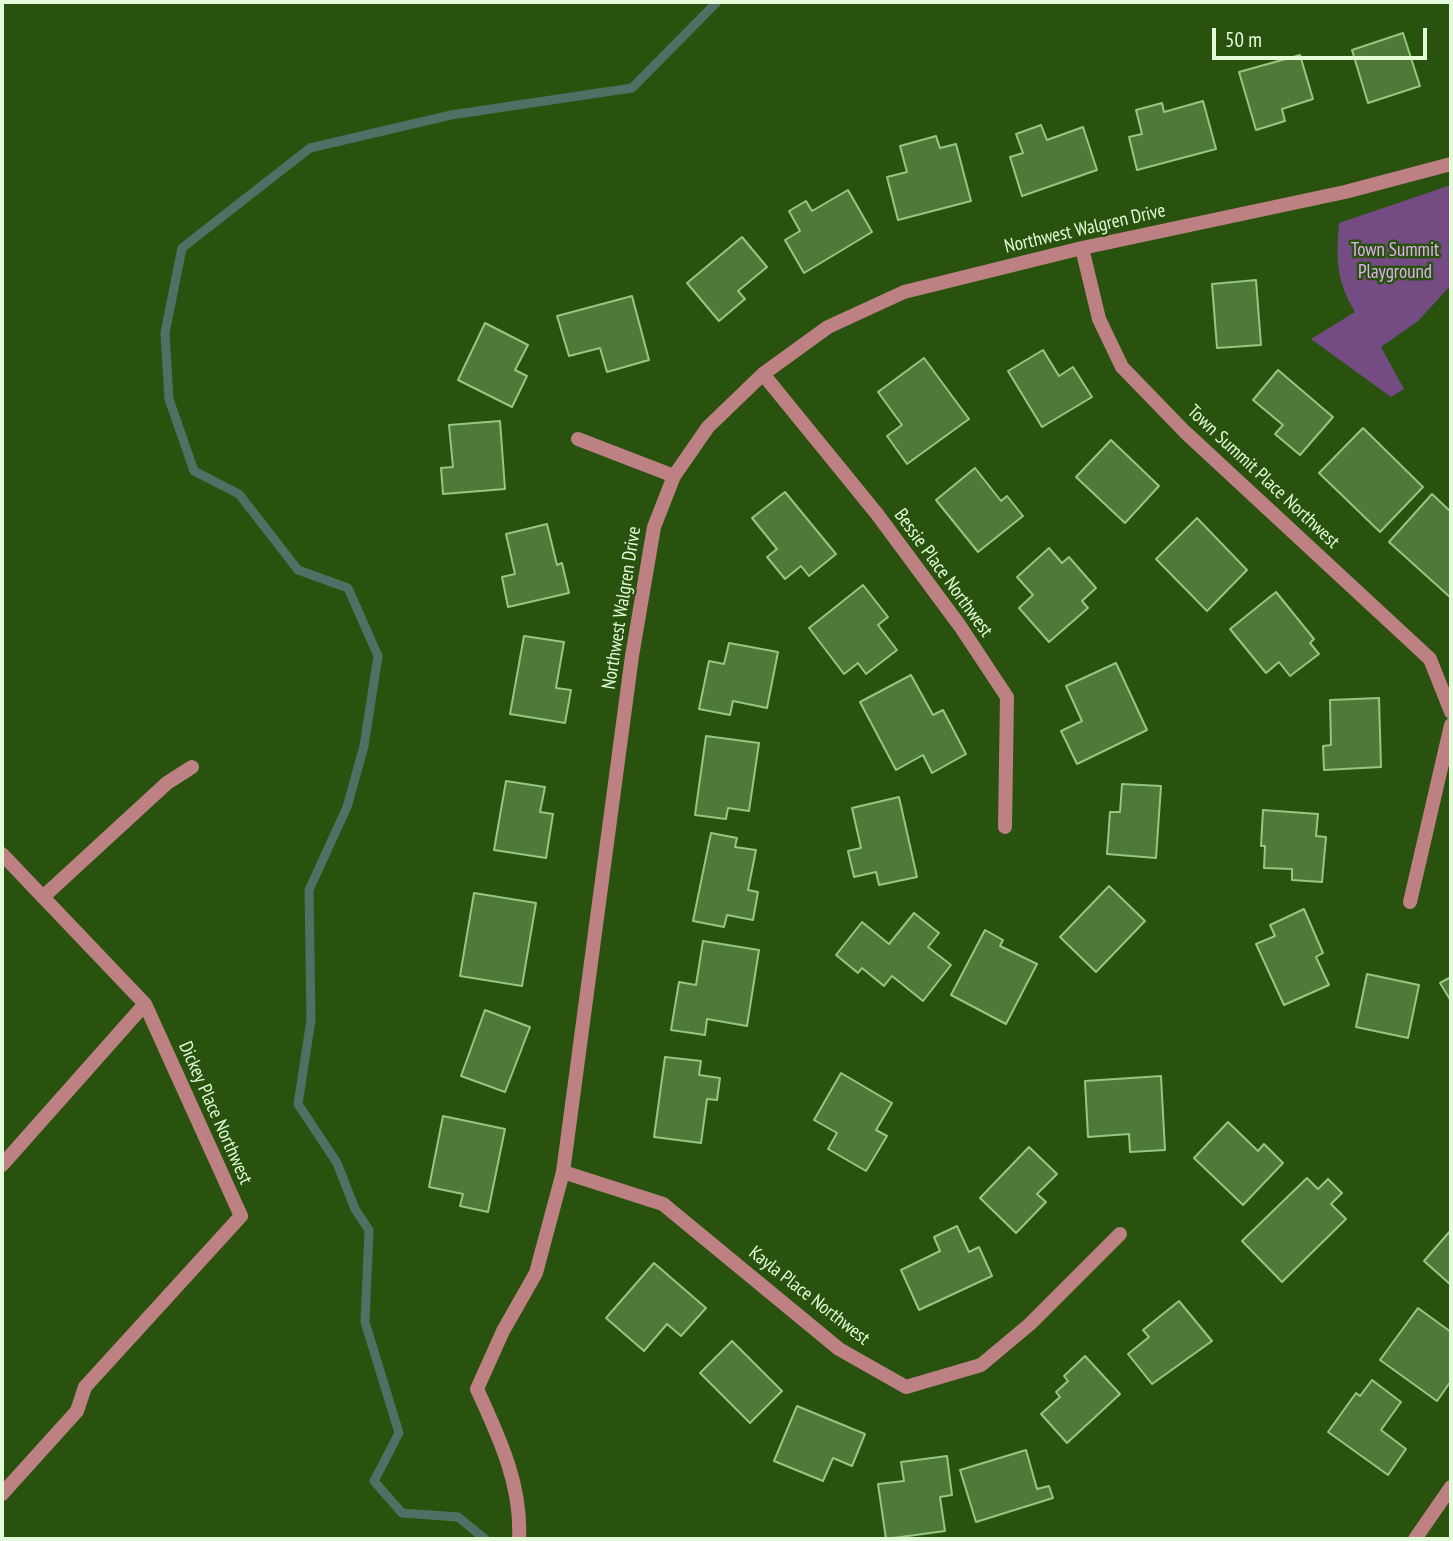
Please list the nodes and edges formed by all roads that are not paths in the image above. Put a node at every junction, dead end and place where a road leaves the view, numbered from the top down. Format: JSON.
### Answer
{"nodes":[{"id":1,"x":1451,"y":164,"type":"edge"},
{"id":2,"x":1082,"y":248,"type":"junction"},
{"id":3,"x":763,"y":374,"type":"junction"},
{"id":4,"x":578,"y":439,"type":"dead end"},
{"id":5,"x":674,"y":476,"type":"junction"},
{"id":6,"x":1451,"y":712,"type":"edge"},
{"id":7,"x":1451,"y":725,"type":"edge"},
{"id":8,"x":192,"y":767,"type":"dead end"},
{"id":9,"x":1006,"y":827,"type":"dead end"},
{"id":10,"x":2,"y":853,"type":"edge"},
{"id":11,"x":43,"y":897,"type":"junction"},
{"id":12,"x":1410,"y":902,"type":"dead end"},
{"id":13,"x":145,"y":1004,"type":"junction"},
{"id":14,"x":2,"y":1166,"type":"edge"},
{"id":15,"x":564,"y":1172,"type":"junction"},
{"id":16,"x":1120,"y":1234,"type":"dead end"},
{"id":17,"x":1451,"y":1487,"type":"edge"},
{"id":18,"x":2,"y":1494,"type":"edge"},
{"id":19,"x":519,"y":1539,"type":"edge"},
{"id":20,"x":1415,"y":1539,"type":"edge"}],
"edges":[{"from":1,"to":2,"type":"street","name":"Northwest Walgren Drive"},
{"from":2,"to":3,"type":"street","name":"Northwest Walgren Drive"},
{"from":2,"to":6,"type":"street","name":"Town Summit Place Northwest"},
{"from":3,"to":5,"type":"street","name":"Northwest Walgren Drive"},
{"from":3,"to":9,"type":"street","name":"Bessie Place Northwest"},
{"from":4,"to":5,"type":"street"},
{"from":5,"to":15,"type":"street","name":"Northwest Walgren Drive"},
{"from":7,"to":12,"type":"street"},
{"from":8,"to":11,"type":"street"},
{"from":10,"to":11,"type":"street","name":"Dickey Place Northwest"},
{"from":11,"to":13,"type":"street","name":"Dickey Place Northwest"},
{"from":13,"to":14,"type":"street"},
{"from":13,"to":18,"type":"street","name":"Dickey Place Northwest"},
{"from":15,"to":16,"type":"street","name":"Kayla Place Northwest"},
{"from":15,"to":19,"type":"street","name":"Northwest Walgren Drive"},
{"from":17,"to":20,"type":"street"}]}
